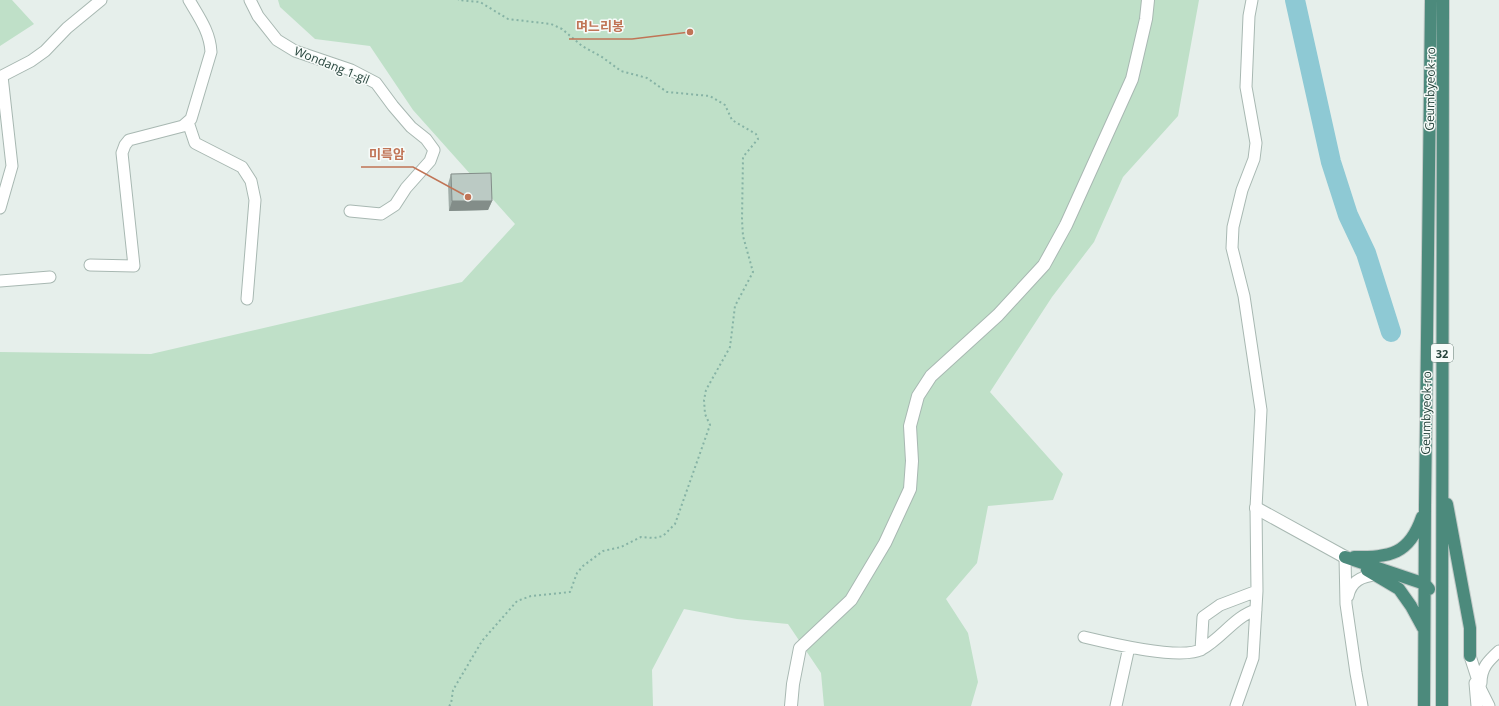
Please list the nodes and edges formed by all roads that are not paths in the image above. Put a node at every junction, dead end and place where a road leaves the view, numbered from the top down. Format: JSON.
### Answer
{"nodes":[{"id":1,"x":100,"y":0,"type":"edge"},
{"id":2,"x":188,"y":0,"type":"edge"},
{"id":3,"x":250,"y":0,"type":"edge"},
{"id":4,"x":1148,"y":0,"type":"edge"},
{"id":5,"x":1252,"y":0,"type":"edge"},
{"id":6,"x":1431,"y":0,"type":"edge"},
{"id":7,"x":1443,"y":0,"type":"edge"},
{"id":8,"x":1,"y":77,"type":"edge"},
{"id":9,"x":188,"y":122,"type":"junction"},
{"id":10,"x":0,"y":208,"type":"edge"},
{"id":11,"x":350,"y":211,"type":"dead end"},
{"id":12,"x":90,"y":266,"type":"dead end"},
{"id":13,"x":50,"y":277,"type":"dead end"},
{"id":14,"x":0,"y":280,"type":"edge"},
{"id":15,"x":247,"y":299,"type":"dead end"},
{"id":16,"x":1442,"y":477,"type":"junction"},
{"id":17,"x":1425,"y":507,"type":"junction"},
{"id":18,"x":1256,"y":508,"type":"junction"},
{"id":19,"x":1345,"y":557,"type":"junction"},
{"id":20,"x":1376,"y":575,"type":"junction"},
{"id":21,"x":1425,"y":584,"type":"junction"},
{"id":22,"x":1257,"y":591,"type":"junction"},
{"id":23,"x":1346,"y":604,"type":"junction"},
{"id":24,"x":1256,"y":610,"type":"junction"},
{"id":25,"x":1441,"y":624,"type":"junction"},
{"id":26,"x":1424,"y":630,"type":"junction"},
{"id":27,"x":1084,"y":637,"type":"dead end"},
{"id":28,"x":1129,"y":647,"type":"junction"},
{"id":29,"x":1201,"y":650,"type":"junction"},
{"id":30,"x":1499,"y":651,"type":"edge"},
{"id":31,"x":1470,"y":656,"type":"junction"},
{"id":32,"x":1494,"y":661,"type":"edge"},
{"id":33,"x":1481,"y":690,"type":"junction"},
{"id":34,"x":791,"y":706,"type":"edge"},
{"id":35,"x":1116,"y":706,"type":"edge"},
{"id":36,"x":1236,"y":706,"type":"edge"},
{"id":37,"x":1362,"y":706,"type":"edge"},
{"id":38,"x":1424,"y":706,"type":"edge"},
{"id":39,"x":1442,"y":706,"type":"edge"},
{"id":40,"x":1472,"y":706,"type":"edge"},
{"id":41,"x":1477,"y":706,"type":"edge"},
{"id":42,"x":1489,"y":706,"type":"edge"}],
"edges":[{"from":1,"to":8,"type":"street"},
{"from":2,"to":9,"type":"street"},
{"from":3,"to":11,"type":"street","name":"Wondang 1-gil"},
{"from":4,"to":34,"type":"street"},
{"from":5,"to":18,"type":"street"},
{"from":6,"to":17,"type":"highway","name":"Geumbyeok-ro","number":"32"},
{"from":7,"to":16,"type":"highway","name":"Geumbyeok-ro","number":"32"},
{"from":8,"to":10,"type":"street"},
{"from":9,"to":12,"type":"street"},
{"from":9,"to":15,"type":"street"},
{"from":13,"to":14,"type":"street"},
{"from":16,"to":25,"type":"highway","name":"Geumbyeok-ro","number":"32"},
{"from":16,"to":31,"type":"highway"},
{"from":17,"to":19,"type":"highway"},
{"from":17,"to":21,"type":"highway","name":"Geumbyeok-ro","number":"32"},
{"from":18,"to":19,"type":"street"},
{"from":18,"to":22,"type":"street"},
{"from":19,"to":20,"type":"highway"},
{"from":19,"to":21,"type":"highway"},
{"from":19,"to":23,"type":"street"},
{"from":20,"to":23,"type":"street"},
{"from":20,"to":26,"type":"highway"},
{"from":21,"to":25,"type":"highway"},
{"from":21,"to":26,"type":"highway","name":"Geumbyeok-ro","number":"32"},
{"from":22,"to":24,"type":"street"},
{"from":22,"to":29,"type":"street"},
{"from":23,"to":37,"type":"street"},
{"from":24,"to":29,"type":"street"},
{"from":24,"to":36,"type":"street"},
{"from":25,"to":39,"type":"highway","name":"Geumbyeok-ro","number":"32"},
{"from":26,"to":38,"type":"highway","name":"Geumbyeok-ro","number":"32"},
{"from":27,"to":28,"type":"street"},
{"from":28,"to":29,"type":"street"},
{"from":28,"to":35,"type":"street"},
{"from":30,"to":32,"type":"street"},
{"from":31,"to":32,"type":"street"},
{"from":31,"to":33,"type":"street"},
{"from":31,"to":40,"type":"street"},
{"from":31,"to":41,"type":"street"},
{"from":32,"to":33,"type":"street"},
{"from":33,"to":42,"type":"street"}]}
